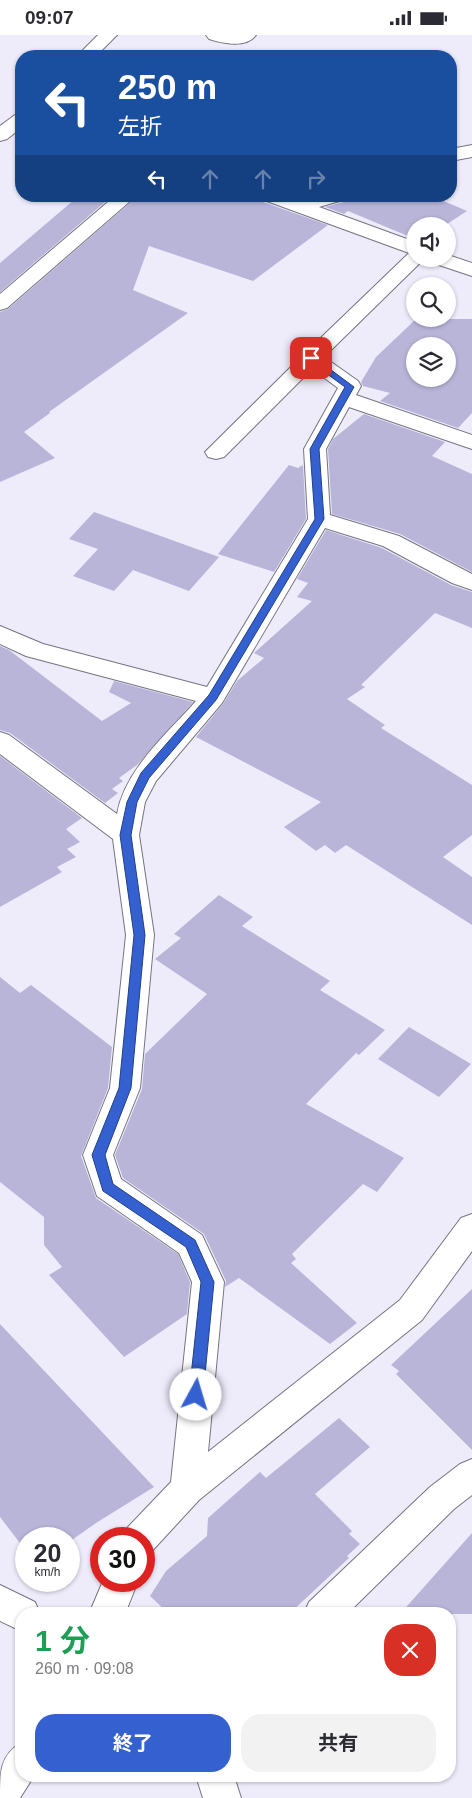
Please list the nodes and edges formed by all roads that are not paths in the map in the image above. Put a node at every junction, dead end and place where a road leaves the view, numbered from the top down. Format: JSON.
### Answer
{"nodes":[{"id":1,"x":108,"y":35,"type":"edge"},
{"id":2,"x":247,"y":35,"type":"edge"},
{"id":3,"x":222,"y":36,"type":"edge"},
{"id":4,"x":92,"y":50,"type":"edge"},
{"id":5,"x":218,"y":50,"type":"edge"},
{"id":6,"x":472,"y":151,"type":"edge"},
{"id":7,"x":457,"y":154,"type":"edge"},
{"id":8,"x":119,"y":202,"type":"edge"},
{"id":9,"x":287,"y":202,"type":"edge"},
{"id":10,"x":316,"y":202,"type":"edge"},
{"id":11,"x":300,"y":207,"type":"junction"},
{"id":12,"x":406,"y":246,"type":"edge"},
{"id":13,"x":456,"y":264,"type":"edge"},
{"id":14,"x":406,"y":267,"type":"edge"},
{"id":15,"x":472,"y":270,"type":"edge"},
{"id":16,"x":0,"y":304,"type":"edge"},
{"id":17,"x":311,"y":358,"type":"junction"},
{"id":18,"x":343,"y":398,"type":"junction"},
{"id":19,"x":472,"y":442,"type":"edge"},
{"id":20,"x":216,"y":451,"type":"dead end"},
{"id":21,"x":320,"y":519,"type":"junction"},
{"id":22,"x":472,"y":582,"type":"edge"},
{"id":23,"x":0,"y":634,"type":"edge"},
{"id":24,"x":213,"y":697,"type":"junction"},
{"id":25,"x":0,"y":741,"type":"edge"},
{"id":26,"x":126,"y":835,"type":"junction"},
{"id":27,"x":472,"y":1227,"type":"edge"},
{"id":28,"x":472,"y":1475,"type":"edge"},
{"id":29,"x":187,"y":1489,"type":"junction"},
{"id":30,"x":151,"y":1527,"type":"edge"},
{"id":31,"x":117,"y":1592,"type":"edge"},
{"id":32,"x":0,"y":1602,"type":"edge"},
{"id":33,"x":111,"y":1607,"type":"edge"},
{"id":34,"x":329,"y":1607,"type":"edge"},
{"id":35,"x":15,"y":1610,"type":"edge"},
{"id":36,"x":15,"y":1771,"type":"edge"},
{"id":37,"x":217,"y":1782,"type":"edge"},
{"id":38,"x":0,"y":1795,"type":"edge"},
{"id":39,"x":222,"y":1798,"type":"edge"}],
"edges":[{"from":1,"to":4,"type":"street"},
{"from":2,"to":3,"type":"street"},
{"from":3,"to":5,"type":"street"},
{"from":6,"to":7,"type":"street"},
{"from":8,"to":16,"type":"street"},
{"from":9,"to":11,"type":"street"},
{"from":10,"to":11,"type":"street"},
{"from":11,"to":12,"type":"street"},
{"from":13,"to":15,"type":"street"},
{"from":14,"to":17,"type":"street"},
{"from":17,"to":18,"type":"street"},
{"from":17,"to":20,"type":"street"},
{"from":18,"to":19,"type":"street"},
{"from":18,"to":21,"type":"street"},
{"from":21,"to":22,"type":"street"},
{"from":21,"to":24,"type":"street"},
{"from":23,"to":24,"type":"street"},
{"from":24,"to":26,"type":"street"},
{"from":25,"to":26,"type":"street"},
{"from":26,"to":29,"type":"street"},
{"from":27,"to":29,"type":"street"},
{"from":28,"to":34,"type":"street"},
{"from":29,"to":30,"type":"street"},
{"from":31,"to":33,"type":"street"},
{"from":32,"to":35,"type":"street"},
{"from":36,"to":38,"type":"street"},
{"from":37,"to":39,"type":"street"}]}
